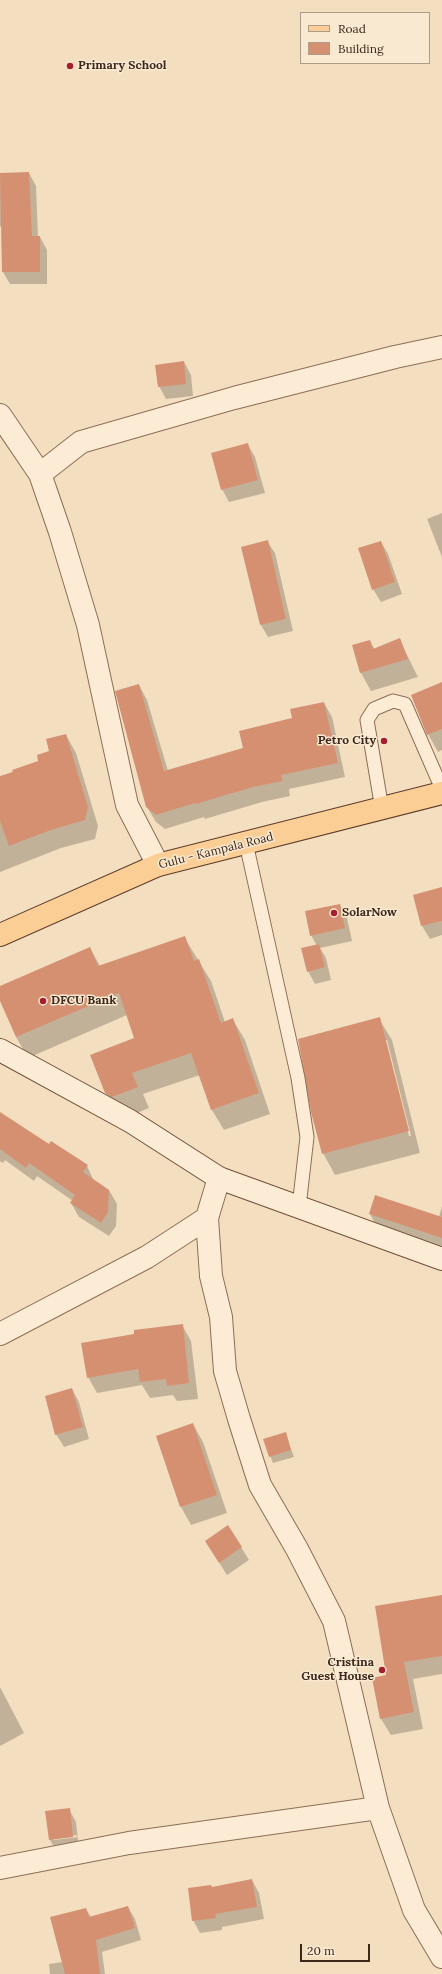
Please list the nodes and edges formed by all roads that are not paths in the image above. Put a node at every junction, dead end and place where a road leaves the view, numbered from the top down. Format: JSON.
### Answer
{"nodes":[{"id":1,"x":442,"y":348,"type":"edge"},
{"id":2,"x":0,"y":415,"type":"edge"},
{"id":3,"x":40,"y":474,"type":"junction"},
{"id":4,"x":442,"y":789,"type":"edge"},
{"id":5,"x":442,"y":794,"type":"edge"},
{"id":6,"x":382,"y":809,"type":"junction"},
{"id":7,"x":246,"y":843,"type":"junction"},
{"id":8,"x":158,"y":865,"type":"junction"},
{"id":9,"x":0,"y":935,"type":"edge"},
{"id":10,"x":0,"y":1050,"type":"edge"},
{"id":11,"x":219,"y":1178,"type":"junction"},
{"id":12,"x":299,"y":1207,"type":"junction"},
{"id":13,"x":207,"y":1218,"type":"junction"},
{"id":14,"x":442,"y":1259,"type":"edge"},
{"id":15,"x":0,"y":1334,"type":"edge"},
{"id":16,"x":378,"y":1808,"type":"junction"},
{"id":17,"x":0,"y":1868,"type":"edge"},
{"id":18,"x":442,"y":1956,"type":"edge"}],
"edges":[{"from":1,"to":3,"type":"street"},
{"from":2,"to":3,"type":"street"},
{"from":3,"to":8,"type":"street"},
{"from":4,"to":6,"type":"lane"},
{"from":5,"to":6,"type":"main road","name":"Gulu - Kampala Road"},
{"from":6,"to":7,"type":"main road","name":"Gulu - Kampala Road"},
{"from":7,"to":8,"type":"main road","name":"Gulu - Kampala Road"},
{"from":7,"to":12,"type":"lane"},
{"from":8,"to":9,"type":"main road","name":"Gulu - Kampala Road"},
{"from":10,"to":11,"type":"street"},
{"from":11,"to":12,"type":"street"},
{"from":11,"to":13,"type":"street"},
{"from":12,"to":14,"type":"street"},
{"from":13,"to":15,"type":"street"},
{"from":13,"to":16,"type":"street"},
{"from":16,"to":17,"type":"street"},
{"from":16,"to":18,"type":"street"}]}
